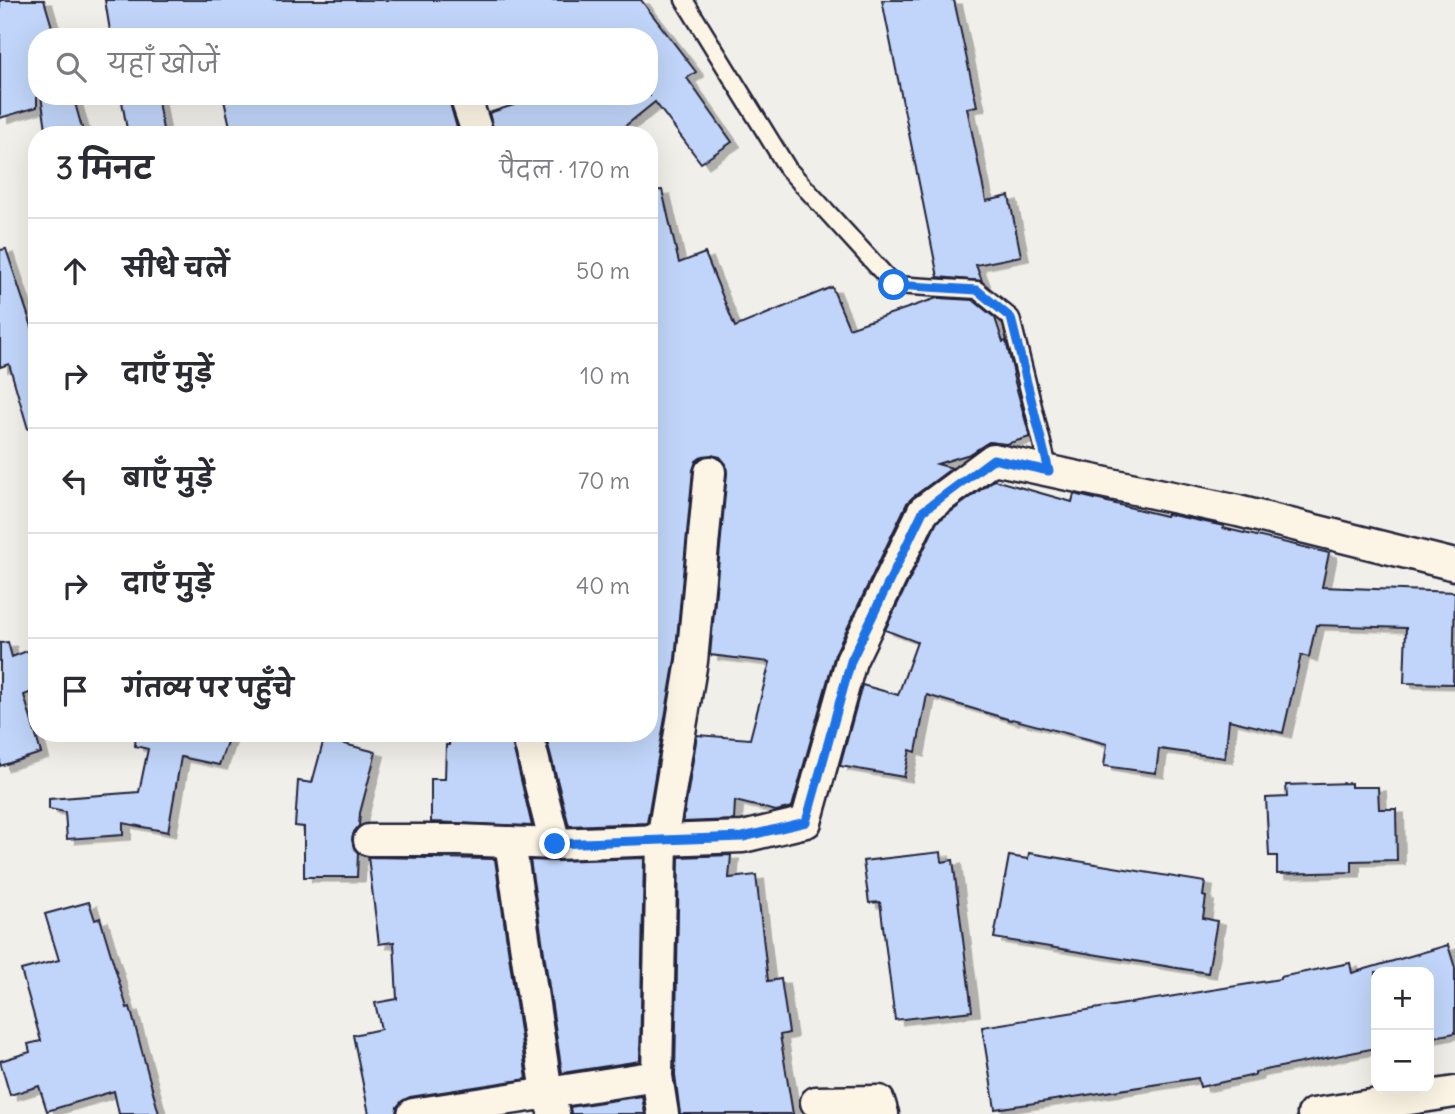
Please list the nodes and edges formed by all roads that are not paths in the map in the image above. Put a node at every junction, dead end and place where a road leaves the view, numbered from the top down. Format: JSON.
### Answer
{"nodes":[{"id":1,"x":684,"y":0,"type":"edge"},
{"id":2,"x":468,"y":105,"type":"edge"},
{"id":3,"x":475,"y":126,"type":"edge"},
{"id":4,"x":1049,"y":471,"type":"junction"},
{"id":5,"x":710,"y":472,"type":"dead end"},
{"id":6,"x":1455,"y":565,"type":"edge"},
{"id":7,"x":529,"y":742,"type":"edge"},
{"id":8,"x":369,"y":840,"type":"dead end"},
{"id":9,"x":662,"y":840,"type":"junction"},
{"id":10,"x":510,"y":842,"type":"junction"},
{"id":11,"x":555,"y":844,"type":"junction"},
{"id":12,"x":657,"y":1076,"type":"junction"},
{"id":13,"x":1455,"y":1092,"type":"edge"},
{"id":14,"x":816,"y":1102,"type":"dead end"},
{"id":15,"x":550,"y":1104,"type":"edge"},
{"id":16,"x":413,"y":1114,"type":"edge"},
{"id":17,"x":663,"y":1114,"type":"edge"},
{"id":18,"x":883,"y":1114,"type":"edge"},
{"id":19,"x":1313,"y":1114,"type":"edge"}],
"edges":[{"from":1,"to":4,"type":"lane"},
{"from":2,"to":3,"type":"street"},
{"from":4,"to":6,"type":"street"},
{"from":4,"to":9,"type":"street"},
{"from":5,"to":9,"type":"street"},
{"from":7,"to":11,"type":"street"},
{"from":8,"to":10,"type":"street"},
{"from":9,"to":11,"type":"street"},
{"from":9,"to":12,"type":"street"},
{"from":10,"to":11,"type":"street"},
{"from":10,"to":15,"type":"street"},
{"from":12,"to":15,"type":"street"},
{"from":12,"to":17,"type":"street"},
{"from":13,"to":19,"type":"street"},
{"from":14,"to":18,"type":"street"},
{"from":15,"to":16,"type":"street"}]}
